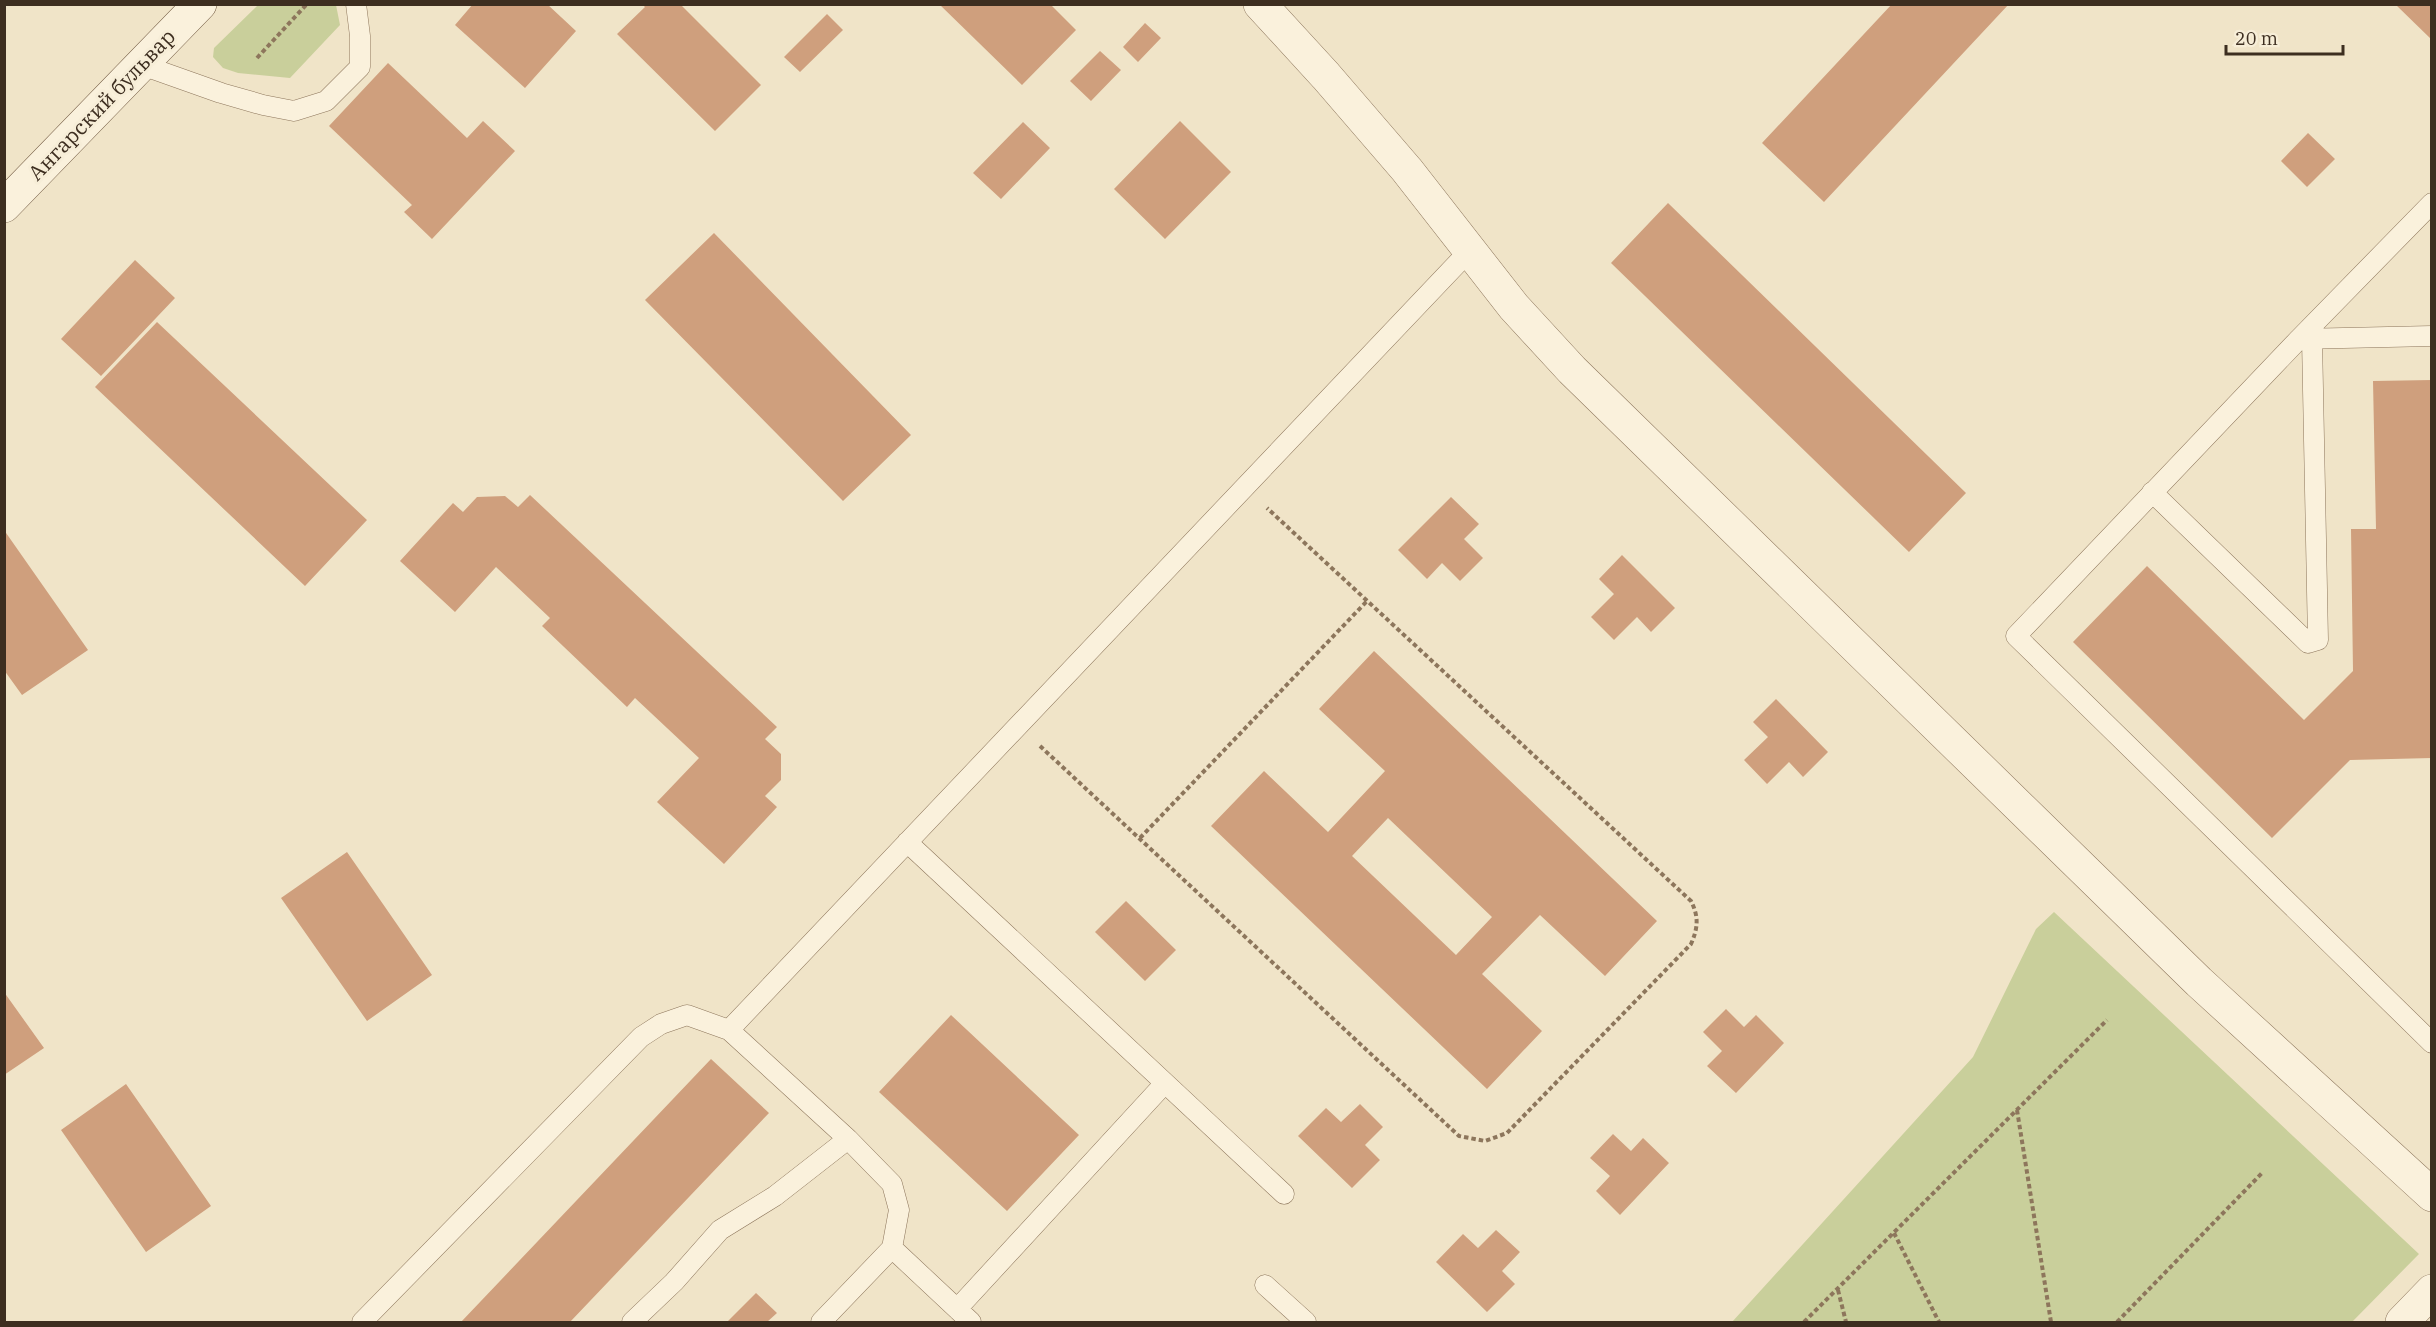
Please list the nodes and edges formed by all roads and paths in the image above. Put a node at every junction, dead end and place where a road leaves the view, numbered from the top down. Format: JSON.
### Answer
{"nodes":[{"id":1,"x":200,"y":4,"type":"edge"},
{"id":2,"x":307,"y":4,"type":"edge"},
{"id":3,"x":356,"y":4,"type":"edge"},
{"id":4,"x":1260,"y":4,"type":"edge"},
{"id":5,"x":257,"y":58,"type":"dead end"},
{"id":6,"x":142,"y":65,"type":"junction"},
{"id":7,"x":2432,"y":203,"type":"edge"},
{"id":8,"x":4,"y":206,"type":"edge"},
{"id":9,"x":1471,"y":249,"type":"junction"},
{"id":10,"x":2432,"y":336,"type":"edge"},
{"id":11,"x":2305,"y":339,"type":"junction"},
{"id":12,"x":1244,"y":486,"type":"junction"},
{"id":13,"x":2152,"y":492,"type":"junction"},
{"id":14,"x":1366,"y":601,"type":"junction"},
{"id":15,"x":1068,"y":770,"type":"dead end"},
{"id":16,"x":1140,"y":838,"type":"junction"},
{"id":17,"x":907,"y":842,"type":"junction"},
{"id":18,"x":2107,"y":1020,"type":"dead end"},
{"id":19,"x":729,"y":1030,"type":"junction"},
{"id":20,"x":2432,"y":1043,"type":"edge"},
{"id":21,"x":1165,"y":1083,"type":"junction"},
{"id":22,"x":2017,"y":1110,"type":"junction"},
{"id":23,"x":848,"y":1139,"type":"junction"},
{"id":24,"x":2263,"y":1172,"type":"dead end"},
{"id":25,"x":1284,"y":1194,"type":"dead end"},
{"id":26,"x":2432,"y":1195,"type":"edge"},
{"id":27,"x":1894,"y":1233,"type":"junction"},
{"id":28,"x":892,"y":1248,"type":"junction"},
{"id":29,"x":1265,"y":1285,"type":"dead end"},
{"id":30,"x":1838,"y":1289,"type":"junction"},
{"id":31,"x":2432,"y":1291,"type":"edge"},
{"id":32,"x":964,"y":1316,"type":"edge"},
{"id":33,"x":362,"y":1323,"type":"edge"},
{"id":34,"x":632,"y":1323,"type":"edge"},
{"id":35,"x":821,"y":1323,"type":"edge"},
{"id":36,"x":1306,"y":1323,"type":"edge"},
{"id":37,"x":1804,"y":1323,"type":"edge"},
{"id":38,"x":1846,"y":1323,"type":"edge"},
{"id":39,"x":1939,"y":1323,"type":"edge"},
{"id":40,"x":2051,"y":1323,"type":"edge"},
{"id":41,"x":2117,"y":1323,"type":"edge"},
{"id":42,"x":2402,"y":1323,"type":"edge"}],
"edges":[{"from":1,"to":6,"type":"street","name":"Ангарский бульвар"},
{"from":2,"to":5,"type":"path"},
{"from":3,"to":6,"type":"lane"},
{"from":4,"to":9,"type":"street"},
{"from":6,"to":8,"type":"street","name":"Ангарский бульвар"},
{"from":7,"to":11,"type":"lane"},
{"from":9,"to":12,"type":"lane"},
{"from":9,"to":26,"type":"street"},
{"from":10,"to":11,"type":"lane"},
{"from":11,"to":13,"type":"lane"},
{"from":11,"to":13,"type":"lane"},
{"from":12,"to":14,"type":"path"},
{"from":12,"to":17,"type":"lane"},
{"from":13,"to":20,"type":"lane"},
{"from":14,"to":16,"type":"path"},
{"from":14,"to":16,"type":"path"},
{"from":15,"to":16,"type":"path"},
{"from":17,"to":19,"type":"lane"},
{"from":17,"to":21,"type":"lane"},
{"from":18,"to":22,"type":"path"},
{"from":19,"to":23,"type":"lane"},
{"from":19,"to":33,"type":"lane"},
{"from":21,"to":25,"type":"lane"},
{"from":21,"to":32,"type":"lane"},
{"from":22,"to":27,"type":"path"},
{"from":22,"to":40,"type":"path"},
{"from":23,"to":28,"type":"lane"},
{"from":23,"to":34,"type":"lane"},
{"from":24,"to":41,"type":"path"},
{"from":27,"to":30,"type":"path"},
{"from":27,"to":39,"type":"path"},
{"from":28,"to":32,"type":"lane"},
{"from":28,"to":35,"type":"lane"},
{"from":29,"to":36,"type":"lane"},
{"from":30,"to":37,"type":"path"},
{"from":30,"to":38,"type":"path"},
{"from":31,"to":42,"type":"street"}]}
